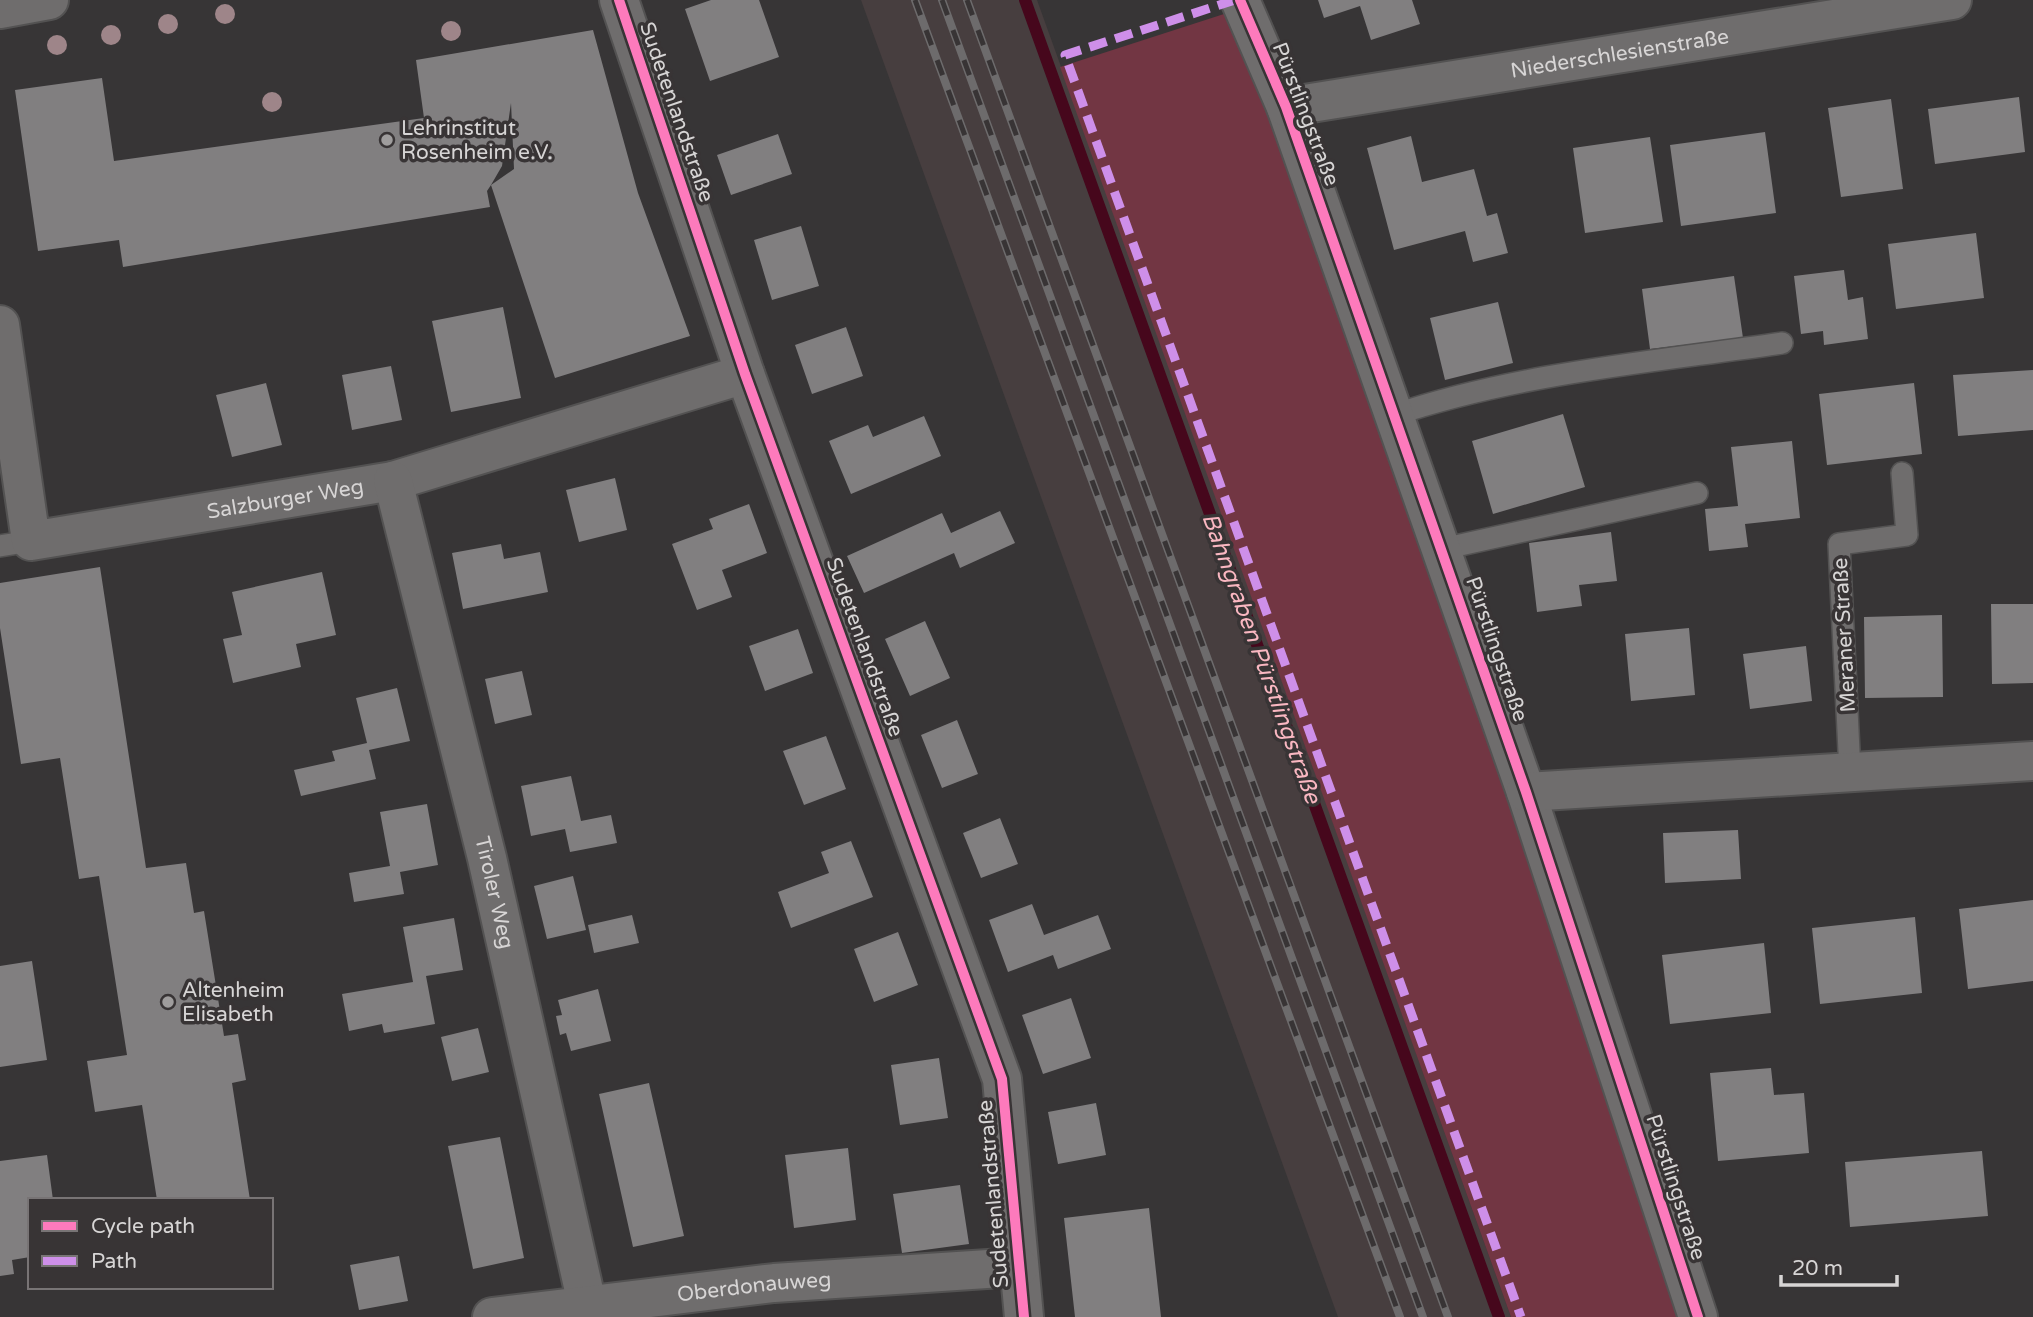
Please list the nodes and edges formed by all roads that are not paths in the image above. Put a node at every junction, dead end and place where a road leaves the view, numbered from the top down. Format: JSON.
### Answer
{"nodes":[{"id":1,"x":49,"y":0,"type":"edge"},
{"id":2,"x":619,"y":0,"type":"edge"},
{"id":3,"x":1240,"y":0,"type":"edge"},
{"id":4,"x":1952,"y":0,"type":"edge"},
{"id":5,"x":0,"y":9,"type":"edge"},
{"id":6,"x":1286,"y":107,"type":"junction"},
{"id":7,"x":0,"y":325,"type":"edge"},
{"id":8,"x":1782,"y":343,"type":"dead end"},
{"id":9,"x":745,"y":374,"type":"junction"},
{"id":10,"x":1394,"y":415,"type":"junction"},
{"id":11,"x":1902,"y":473,"type":"dead end"},
{"id":12,"x":393,"y":481,"type":"junction"},
{"id":13,"x":1697,"y":493,"type":"dead end"},
{"id":14,"x":15,"y":543,"type":"edge"},
{"id":15,"x":1441,"y":549,"type":"junction"},
{"id":16,"x":2033,"y":761,"type":"edge"},
{"id":17,"x":1850,"y":772,"type":"junction"},
{"id":18,"x":1526,"y":792,"type":"junction"},
{"id":19,"x":1019,"y":1267,"type":"junction"},
{"id":20,"x":587,"y":1304,"type":"junction"},
{"id":21,"x":492,"y":1317,"type":"edge"},
{"id":22,"x":1024,"y":1317,"type":"edge"},
{"id":23,"x":1698,"y":1317,"type":"edge"}],
"edges":[{"from":1,"to":5,"type":"street"},
{"from":2,"to":9,"type":"street","name":"Sudetenlandstraße"},
{"from":3,"to":6,"type":"street","name":"Pürstlingstraße"},
{"from":4,"to":6,"type":"street","name":"Niederschlesienstraße"},
{"from":6,"to":10,"type":"street","name":"Pürstlingstraße"},
{"from":7,"to":14,"type":"street","name":"Salzburger Weg"},
{"from":8,"to":10,"type":"lane"},
{"from":9,"to":12,"type":"street","name":"Salzburger Weg"},
{"from":9,"to":19,"type":"street","name":"Sudetenlandstraße"},
{"from":10,"to":15,"type":"street","name":"Pürstlingstraße"},
{"from":11,"to":17,"type":"lane","name":"Meraner Straße"},
{"from":12,"to":14,"type":"street","name":"Salzburger Weg"},
{"from":12,"to":20,"type":"street","name":"Tiroler Weg"},
{"from":13,"to":15,"type":"lane"},
{"from":15,"to":18,"type":"street","name":"Pürstlingstraße"},
{"from":16,"to":17,"type":"street"},
{"from":17,"to":18,"type":"street"},
{"from":18,"to":23,"type":"street","name":"Pürstlingstraße"},
{"from":19,"to":20,"type":"street","name":"Oberdonauweg"},
{"from":19,"to":22,"type":"street","name":"Sudetenlandstraße"},
{"from":20,"to":21,"type":"street","name":"Oberdonauweg"}]}
